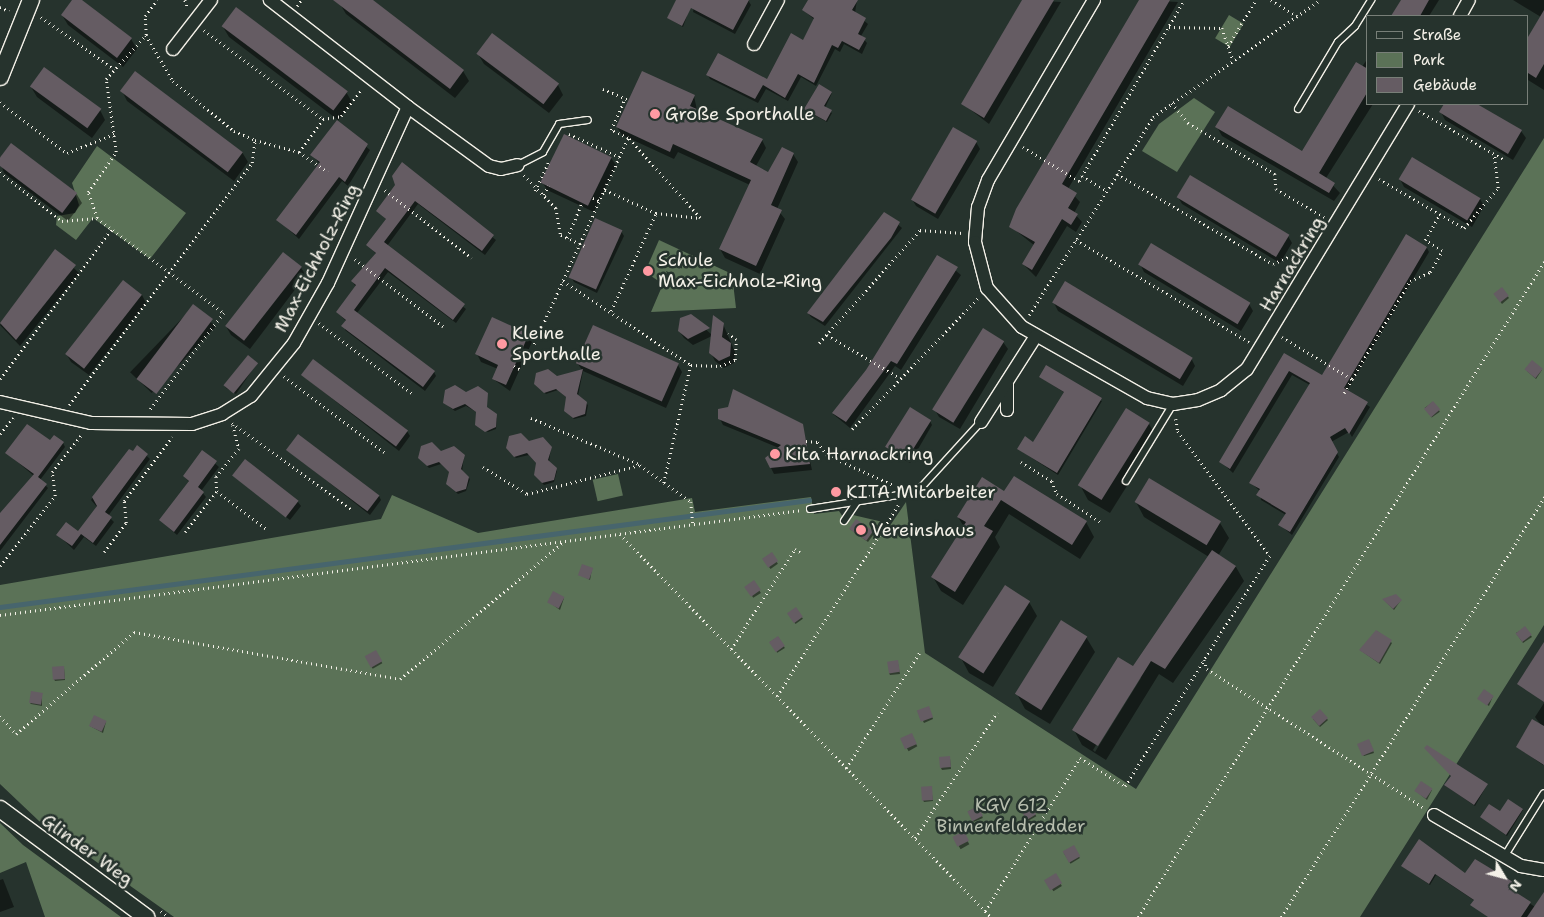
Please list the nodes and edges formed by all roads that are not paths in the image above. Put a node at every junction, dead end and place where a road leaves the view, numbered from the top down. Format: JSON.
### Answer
{"nodes":[{"id":1,"x":211,"y":0,"type":"edge"},
{"id":2,"x":270,"y":0,"type":"edge"},
{"id":3,"x":778,"y":0,"type":"edge"},
{"id":4,"x":1094,"y":0,"type":"edge"},
{"id":5,"x":1371,"y":0,"type":"edge"},
{"id":6,"x":1469,"y":0,"type":"edge"},
{"id":7,"x":30,"y":4,"type":"edge"},
{"id":8,"x":1461,"y":15,"type":"edge"},
{"id":9,"x":754,"y":44,"type":"dead end"},
{"id":10,"x":173,"y":49,"type":"dead end"},
{"id":11,"x":0,"y":77,"type":"edge"},
{"id":12,"x":1406,"y":105,"type":"edge"},
{"id":13,"x":408,"y":107,"type":"junction"},
{"id":14,"x":1298,"y":108,"type":"dead end"},
{"id":15,"x":588,"y":120,"type":"dead end"},
{"id":16,"x":518,"y":165,"type":"joint"},
{"id":17,"x":1036,"y":336,"type":"junction"},
{"id":18,"x":1009,"y":380,"type":"junction"},
{"id":19,"x":0,"y":402,"type":"edge"},
{"id":20,"x":1173,"y":404,"type":"junction"},
{"id":21,"x":1007,"y":410,"type":"dead end"},
{"id":22,"x":981,"y":422,"type":"joint"},
{"id":23,"x":1126,"y":481,"type":"dead end"},
{"id":24,"x":858,"y":501,"type":"junction"},
{"id":25,"x":810,"y":509,"type":"road end"},
{"id":26,"x":844,"y":521,"type":"dead end"},
{"id":27,"x":1544,"y":793,"type":"edge"},
{"id":28,"x":3,"y":812,"type":"edge"},
{"id":29,"x":1434,"y":815,"type":"road end"},
{"id":30,"x":1504,"y":856,"type":"junction"},
{"id":31,"x":1544,"y":870,"type":"edge"},
{"id":32,"x":146,"y":917,"type":"edge"}],
"edges":[{"from":1,"to":10,"type":"street"},
{"from":2,"to":13,"type":"street"},
{"from":3,"to":9,"type":"street"},
{"from":4,"to":17,"type":"street"},
{"from":5,"to":14,"type":"lane"},
{"from":6,"to":8,"type":"street"},
{"from":7,"to":11,"type":"main road"},
{"from":12,"to":20,"type":"street","name":"Harnackring"},
{"from":13,"to":16,"type":"street"},
{"from":13,"to":19,"type":"street","name":"Max-Eichholz-Ring"},
{"from":15,"to":16,"type":"lane"},
{"from":17,"to":18,"type":"street"},
{"from":17,"to":20,"type":"street"},
{"from":18,"to":21,"type":"street"},
{"from":18,"to":22,"type":"street"},
{"from":20,"to":23,"type":"lane"},
{"from":22,"to":24,"type":"lane"},
{"from":24,"to":25,"type":"lane"},
{"from":24,"to":26,"type":"lane"},
{"from":27,"to":30,"type":"lane"},
{"from":28,"to":32,"type":"main road","name":"Glinder Weg"},
{"from":29,"to":30,"type":"street"},
{"from":30,"to":31,"type":"street"}]}
